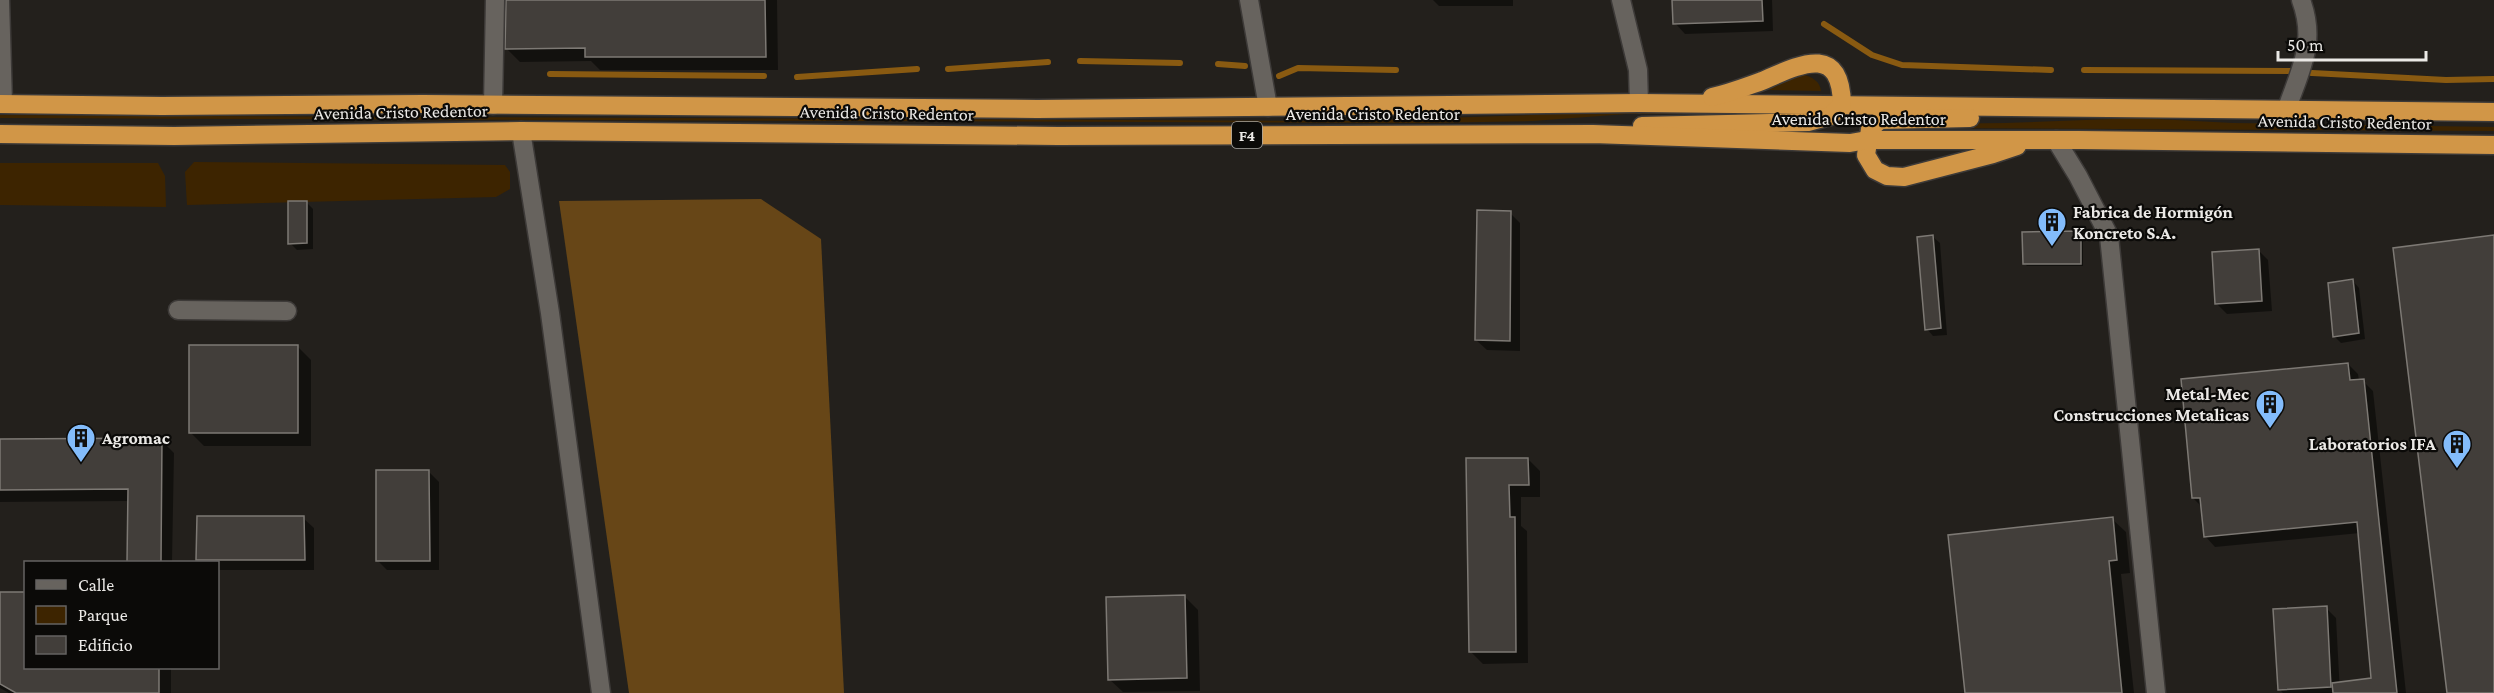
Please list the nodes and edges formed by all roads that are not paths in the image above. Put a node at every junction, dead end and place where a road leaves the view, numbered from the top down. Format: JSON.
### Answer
{"nodes":[{"id":1,"x":0,"y":0,"type":"edge"},
{"id":2,"x":495,"y":0,"type":"edge"},
{"id":3,"x":1249,"y":0,"type":"edge"},
{"id":4,"x":1622,"y":0,"type":"edge"},
{"id":5,"x":2301,"y":0,"type":"edge"},
{"id":6,"x":1639,"y":103,"type":"junction"},
{"id":7,"x":1687,"y":103,"type":"junction"},
{"id":8,"x":2,"y":104,"type":"edge"},
{"id":9,"x":493,"y":105,"type":"junction"},
{"id":10,"x":1842,"y":105,"type":"junction"},
{"id":11,"x":1268,"y":107,"type":"junction"},
{"id":12,"x":2069,"y":108,"type":"junction"},
{"id":13,"x":2286,"y":111,"type":"junction"},
{"id":14,"x":2494,"y":112,"type":"edge"},
{"id":15,"x":521,"y":131,"type":"junction"},
{"id":16,"x":0,"y":134,"type":"edge"},
{"id":17,"x":1593,"y":134,"type":"junction"},
{"id":18,"x":1867,"y":140,"type":"junction"},
{"id":19,"x":2056,"y":140,"type":"junction"},
{"id":20,"x":2030,"y":141,"type":"junction"},
{"id":21,"x":2494,"y":145,"type":"edge"},
{"id":22,"x":178,"y":310,"type":"dead end"},
{"id":23,"x":287,"y":311,"type":"dead end"},
{"id":24,"x":601,"y":693,"type":"edge"},
{"id":25,"x":2156,"y":693,"type":"edge"}],
"edges":[{"from":1,"to":8,"type":"street"},
{"from":2,"to":9,"type":"street"},
{"from":3,"to":11,"type":"street"},
{"from":4,"to":6,"type":"street"},
{"from":5,"to":13,"type":"street"},
{"from":6,"to":7,"type":"highway","name":"Avenida Cristo Redentor","number":"F4"},
{"from":6,"to":11,"type":"highway","name":"Avenida Cristo Redentor","number":"F4"},
{"from":7,"to":10,"type":"highway","name":"Avenida Cristo Redentor","number":"F4"},
{"from":7,"to":10,"type":"highway"},
{"from":8,"to":9,"type":"highway","name":"Avenida Cristo Redentor","number":"F4"},
{"from":9,"to":11,"type":"highway","name":"Avenida Cristo Redentor","number":"F4"},
{"from":10,"to":12,"type":"highway","name":"Avenida Cristo Redentor","number":"F4"},
{"from":10,"to":17,"type":"highway"},
{"from":12,"to":13,"type":"highway","name":"Avenida Cristo Redentor","number":"F4"},
{"from":12,"to":18,"type":"highway"},
{"from":13,"to":14,"type":"highway","name":"Avenida Cristo Redentor","number":"F4"},
{"from":15,"to":16,"type":"highway","name":"Avenida Cristo Redentor","number":"F4"},
{"from":15,"to":17,"type":"highway","name":"Avenida Cristo Redentor","number":"F4"},
{"from":15,"to":24,"type":"street"},
{"from":17,"to":18,"type":"highway","name":"Avenida Cristo Redentor","number":"F4"},
{"from":18,"to":20,"type":"highway","name":"Avenida Cristo Redentor","number":"F4"},
{"from":18,"to":20,"type":"highway"},
{"from":19,"to":20,"type":"highway","name":"Avenida Cristo Redentor","number":"F4"},
{"from":19,"to":21,"type":"highway","name":"Avenida Cristo Redentor","number":"F4"},
{"from":19,"to":25,"type":"street"},
{"from":22,"to":23,"type":"street"}]}
